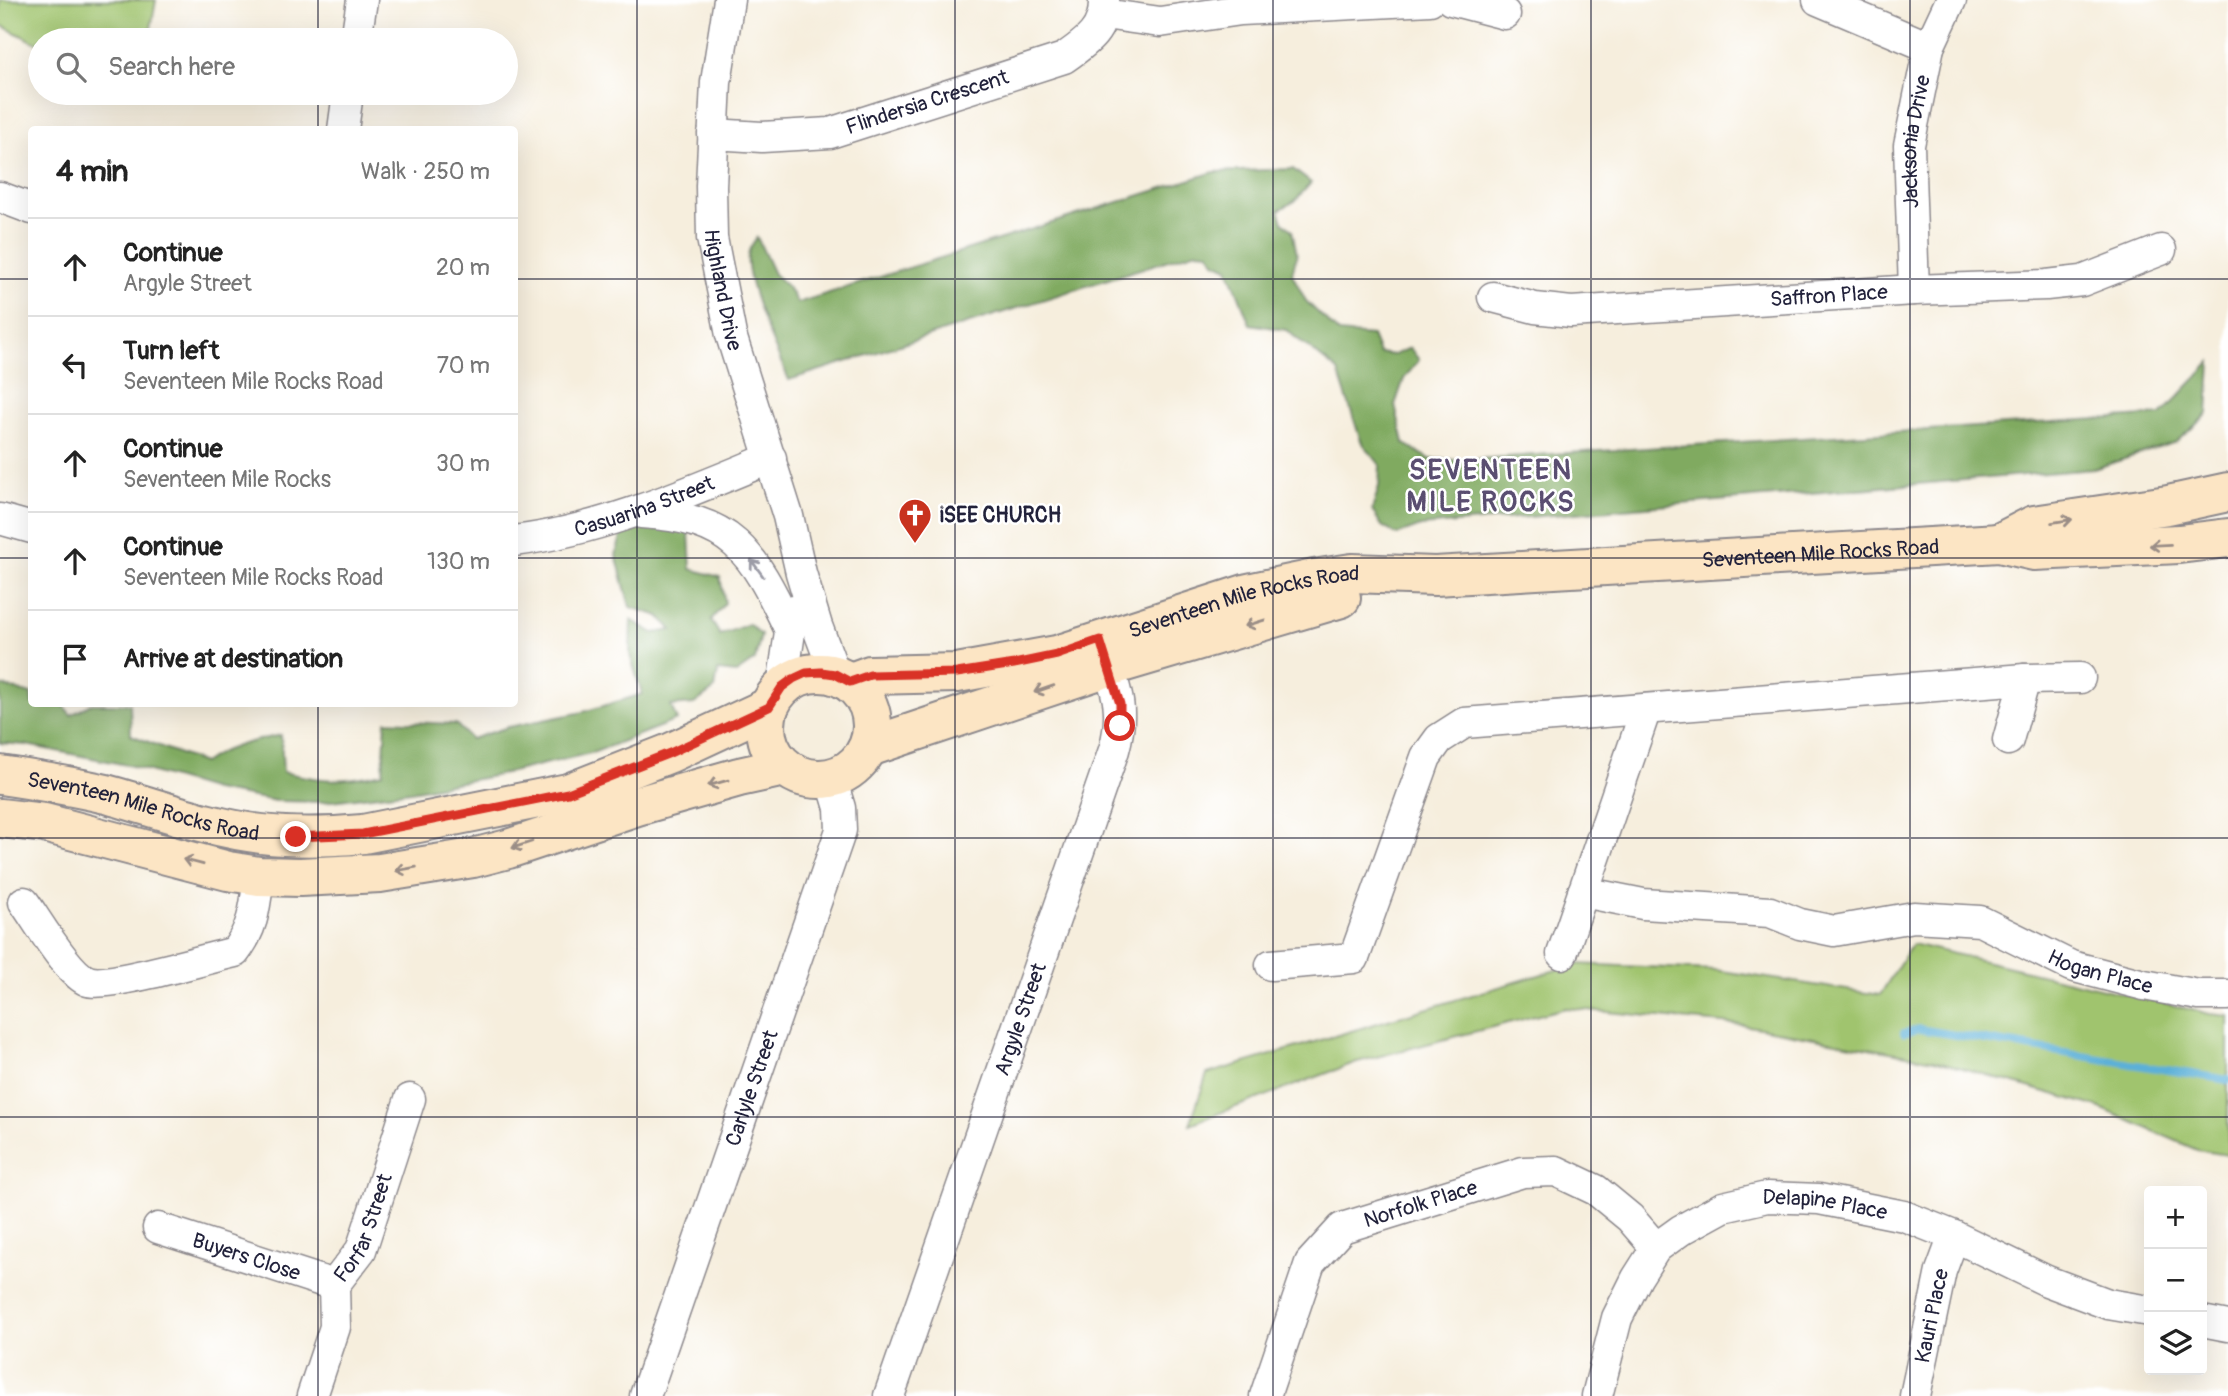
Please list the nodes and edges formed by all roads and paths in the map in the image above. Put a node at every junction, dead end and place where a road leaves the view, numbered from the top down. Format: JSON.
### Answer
{"nodes":[{"id":1,"x":362,"y":0,"type":"edge"},
{"id":2,"x":729,"y":0,"type":"edge"},
{"id":3,"x":1430,"y":0,"type":"edge"},
{"id":4,"x":1451,"y":0,"type":"edge"},
{"id":5,"x":1818,"y":0,"type":"edge"},
{"id":6,"x":1951,"y":0,"type":"edge"},
{"id":7,"x":1104,"y":7,"type":"edge"},
{"id":8,"x":1505,"y":14,"type":"dead end"},
{"id":9,"x":358,"y":28,"type":"edge"},
{"id":10,"x":1929,"y":47,"type":"junction"},
{"id":11,"x":346,"y":105,"type":"edge"},
{"id":12,"x":344,"y":126,"type":"edge"},
{"id":13,"x":713,"y":134,"type":"junction"},
{"id":14,"x":0,"y":197,"type":"edge"},
{"id":15,"x":28,"y":208,"type":"edge"},
{"id":16,"x":2161,"y":250,"type":"dead end"},
{"id":17,"x":1914,"y":290,"type":"junction"},
{"id":18,"x":1493,"y":297,"type":"dead end"},
{"id":19,"x":771,"y":458,"type":"junction"},
{"id":20,"x":2228,"y":492,"type":"edge"},
{"id":21,"x":634,"y":513,"type":"junction"},
{"id":22,"x":0,"y":519,"type":"edge"},
{"id":23,"x":28,"y":527,"type":"edge"},
{"id":24,"x":2228,"y":538,"type":"edge"},
{"id":25,"x":518,"y":540,"type":"edge"},
{"id":26,"x":1998,"y":543,"type":"junction"},
{"id":27,"x":801,"y":573,"type":"junction"},
{"id":28,"x":789,"y":628,"type":"junction"},
{"id":29,"x":1104,"y":654,"type":"junction"},
{"id":30,"x":843,"y":678,"type":"junction"},
{"id":31,"x":2080,"y":678,"type":"dead end"},
{"id":32,"x":2025,"y":679,"type":"junction"},
{"id":33,"x":775,"y":697,"type":"junction"},
{"id":34,"x":1646,"y":709,"type":"junction"},
{"id":35,"x":2008,"y":740,"type":"dead end"},
{"id":36,"x":869,"y":747,"type":"junction"},
{"id":37,"x":784,"y":767,"type":"junction"},
{"id":38,"x":0,"y":775,"type":"edge"},
{"id":39,"x":831,"y":778,"type":"junction"},
{"id":40,"x":0,"y":818,"type":"edge"},
{"id":41,"x":260,"y":876,"type":"junction"},
{"id":42,"x":1583,"y":892,"type":"junction"},
{"id":43,"x":24,"y":902,"type":"dead end"},
{"id":44,"x":1562,"y":954,"type":"dead end"},
{"id":45,"x":1271,"y":965,"type":"dead end"},
{"id":46,"x":2228,"y":996,"type":"edge"},
{"id":47,"x":410,"y":1099,"type":"dead end"},
{"id":48,"x":158,"y":1228,"type":"dead end"},
{"id":49,"x":1954,"y":1236,"type":"junction"},
{"id":50,"x":1656,"y":1248,"type":"junction"},
{"id":51,"x":334,"y":1284,"type":"junction"},
{"id":52,"x":2144,"y":1310,"type":"edge"},
{"id":53,"x":2207,"y":1322,"type":"edge"},
{"id":54,"x":2228,"y":1326,"type":"edge"},
{"id":55,"x":312,"y":1396,"type":"edge"},
{"id":56,"x":645,"y":1396,"type":"edge"},
{"id":57,"x":889,"y":1396,"type":"edge"},
{"id":58,"x":1265,"y":1396,"type":"edge"},
{"id":59,"x":1597,"y":1396,"type":"edge"},
{"id":60,"x":1915,"y":1396,"type":"edge"}],
"edges":[{"from":1,"to":9,"type":"street"},
{"from":2,"to":13,"type":"street","name":"Highland Drive"},
{"from":3,"to":7,"type":"street"},
{"from":4,"to":8,"type":"street"},
{"from":5,"to":10,"type":"street"},
{"from":6,"to":10,"type":"street","name":"Jacksonia Drive"},
{"from":7,"to":13,"type":"street","name":"Flindersia Crescent"},
{"from":10,"to":17,"type":"street","name":"Jacksonia Drive"},
{"from":11,"to":12,"type":"street"},
{"from":13,"to":19,"type":"street","name":"Highland Drive"},
{"from":14,"to":15,"type":"street"},
{"from":16,"to":17,"type":"street","name":"Saffron Place"},
{"from":17,"to":18,"type":"street","name":"Saffron Place"},
{"from":19,"to":21,"type":"street","name":"Casuarina Street"},
{"from":19,"to":27,"type":"street","name":"Highland Drive"},
{"from":26,"to":20,"type":"main road","name":"Seventeen Mile Rocks Road","one_way":true},
{"from":21,"to":25,"type":"street","name":"Casuarina Street"},
{"from":28,"to":21,"type":"street","one_way":true},
{"from":22,"to":23,"type":"street"},
{"from":24,"to":26,"type":"main road","name":"Seventeen Mile Rocks Road","one_way":true},
{"from":26,"to":29,"type":"main road","name":"Seventeen Mile Rocks Road"},
{"from":27,"to":28,"type":"street","name":"Highland Drive"},
{"from":27,"to":30,"type":"street","name":"Highland Drive"},
{"from":28,"to":33,"type":"street","name":"Highland Drive"},
{"from":29,"to":30,"type":"main road","name":"Seventeen Mile Rocks Road"},
{"from":29,"to":36,"type":"main road","name":"Seventeen Mile Rocks Road","one_way":true},
{"from":29,"to":57,"type":"street","name":"Argyle Street"},
{"from":30,"to":33,"type":"main road"},
{"from":30,"to":36,"type":"main road"},
{"from":31,"to":32,"type":"street"},
{"from":32,"to":34,"type":"street"},
{"from":32,"to":35,"type":"street"},
{"from":33,"to":37,"type":"main road"},
{"from":33,"to":38,"type":"main road","name":"Seventeen Mile Rocks Road"},
{"from":34,"to":42,"type":"street"},
{"from":34,"to":45,"type":"street"},
{"from":36,"to":39,"type":"main road"},
{"from":37,"to":39,"type":"main road"},
{"from":37,"to":41,"type":"main road","name":"Seventeen Mile Rocks Road","one_way":true},
{"from":39,"to":56,"type":"street","name":"Carlyle Street"},
{"from":41,"to":40,"type":"main road","name":"Seventeen Mile Rocks Road","one_way":true},
{"from":41,"to":43,"type":"street"},
{"from":42,"to":44,"type":"street"},
{"from":42,"to":46,"type":"street","name":"Hogan Place"},
{"from":47,"to":51,"type":"street","name":"Forfar Street"},
{"from":48,"to":51,"type":"street","name":"Buyers Close"},
{"from":49,"to":50,"type":"street","name":"Delapine Place"},
{"from":49,"to":52,"type":"street","name":"Delapine Place"},
{"from":49,"to":60,"type":"street","name":"Kauri Place"},
{"from":50,"to":58,"type":"street","name":"Norfolk Place"},
{"from":50,"to":59,"type":"street","name":"Delapine Place"},
{"from":51,"to":55,"type":"street","name":"Forfar Street"},
{"from":53,"to":54,"type":"street"}]}
